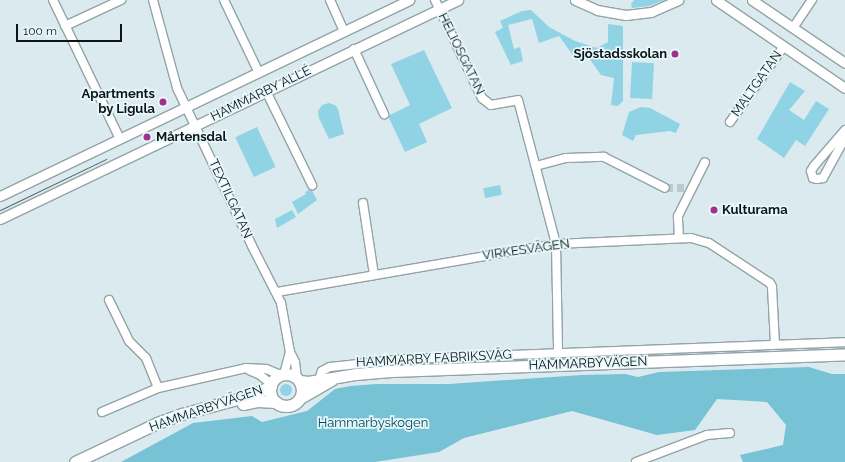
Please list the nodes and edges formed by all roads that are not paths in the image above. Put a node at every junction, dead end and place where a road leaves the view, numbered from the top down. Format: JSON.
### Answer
{"nodes":[{"id":1,"x":53,"y":0,"type":"edge"},
{"id":2,"x":121,"y":0,"type":"edge"},
{"id":3,"x":153,"y":0,"type":"edge"},
{"id":4,"x":224,"y":0,"type":"edge"},
{"id":5,"x":330,"y":0,"type":"edge"},
{"id":6,"x":409,"y":0,"type":"edge"},
{"id":7,"x":458,"y":0,"type":"edge"},
{"id":8,"x":575,"y":0,"type":"edge"},
{"id":9,"x":678,"y":0,"type":"edge"},
{"id":10,"x":716,"y":0,"type":"edge"},
{"id":11,"x":752,"y":0,"type":"edge"},
{"id":12,"x":812,"y":0,"type":"edge"},
{"id":13,"x":437,"y":4,"type":"edge"},
{"id":14,"x":65,"y":26,"type":"junction"},
{"id":15,"x":793,"y":28,"type":"junction"},
{"id":16,"x":344,"y":31,"type":"junction"},
{"id":17,"x":784,"y":46,"type":"junction"},
{"id":18,"x":354,"y":50,"type":"junction"},
{"id":19,"x":845,"y":63,"type":"edge"},
{"id":20,"x":259,"y":73,"type":"junction"},
{"id":21,"x":845,"y":88,"type":"edge"},
{"id":22,"x":266,"y":91,"type":"junction"},
{"id":23,"x":187,"y":107,"type":"junction"},
{"id":24,"x":384,"y":114,"type":"dead end"},
{"id":25,"x":730,"y":122,"type":"dead end"},
{"id":26,"x":195,"y":126,"type":"junction"},
{"id":27,"x":845,"y":130,"type":"edge"},
{"id":28,"x":845,"y":138,"type":"edge"},
{"id":29,"x":120,"y":139,"type":"junction"},
{"id":30,"x":705,"y":162,"type":"dead end"},
{"id":31,"x":536,"y":166,"type":"junction"},
{"id":32,"x":312,"y":185,"type":"dead end"},
{"id":33,"x":665,"y":188,"type":"tunnel mouth"},
{"id":34,"x":0,"y":196,"type":"edge"},
{"id":35,"x":363,"y":203,"type":"dead end"},
{"id":36,"x":0,"y":219,"type":"edge"},
{"id":37,"x":679,"y":238,"type":"junction"},
{"id":38,"x":556,"y":244,"type":"junction"},
{"id":39,"x":374,"y":275,"type":"junction"},
{"id":40,"x":277,"y":292,"type":"junction"},
{"id":41,"x":109,"y":300,"type":"dead end"},
{"id":42,"x":845,"y":342,"type":"edge"},
{"id":43,"x":775,"y":344,"type":"junction"},
{"id":44,"x":290,"y":352,"type":"junction"},
{"id":45,"x":558,"y":352,"type":"junction"},
{"id":46,"x":845,"y":354,"type":"edge"},
{"id":47,"x":246,"y":368,"type":"junction"},
{"id":48,"x":282,"y":374,"type":"junction"},
{"id":49,"x":331,"y":379,"type":"junction"},
{"id":50,"x":299,"y":380,"type":"junction"},
{"id":51,"x":319,"y":380,"type":"junction"},
{"id":52,"x":271,"y":385,"type":"junction"},
{"id":53,"x":158,"y":388,"type":"junction"},
{"id":54,"x":300,"y":398,"type":"junction"},
{"id":55,"x":276,"y":402,"type":"junction"},
{"id":56,"x":102,"y":412,"type":"dead end"},
{"id":57,"x":730,"y":433,"type":"dead end"},
{"id":58,"x":76,"y":462,"type":"edge"},
{"id":59,"x":92,"y":462,"type":"edge"},
{"id":60,"x":636,"y":462,"type":"edge"}],
"edges":[{"from":1,"to":14,"type":"street"},
{"from":2,"to":14,"type":"street"},
{"from":3,"to":23,"type":"street","name":"TEXTILGATAN"},
{"from":4,"to":20,"type":"street"},
{"from":5,"to":16,"type":"street"},
{"from":6,"to":16,"type":"street","name":"HAMMARBY ALLÉ"},
{"from":7,"to":13,"type":"street","name":"HAMMARBY ALLÉ"},
{"from":8,"to":9,"type":"street"},
{"from":10,"to":17,"type":"street"},
{"from":11,"to":15,"type":"street"},
{"from":12,"to":15,"type":"street"},
{"from":13,"to":18,"type":"street","name":"HAMMARBY ALLÉ"},
{"from":13,"to":31,"type":"street","name":"HELIOSGATAN"},
{"from":14,"to":29,"type":"street"},
{"from":15,"to":19,"type":"street"},
{"from":16,"to":20,"type":"street","name":"HAMMARBY ALLÉ"},
{"from":17,"to":21,"type":"street"},
{"from":17,"to":25,"type":"street","name":"MALTGATAN"},
{"from":18,"to":22,"type":"street","name":"HAMMARBY ALLÉ"},
{"from":18,"to":24,"type":"street"},
{"from":20,"to":23,"type":"street","name":"HAMMARBY ALLÉ"},
{"from":22,"to":26,"type":"street","name":"HAMMARBY ALLÉ"},
{"from":22,"to":32,"type":"street"},
{"from":23,"to":26,"type":"street","name":"TEXTILGATAN"},
{"from":23,"to":29,"type":"street","name":"HAMMARBY ALLÉ"},
{"from":26,"to":36,"type":"street","name":"HAMMARBY ALLÉ"},
{"from":26,"to":40,"type":"street","name":"TEXTILGATAN"},
{"from":27,"to":28,"type":"street"},
{"from":29,"to":34,"type":"street","name":"HAMMARBY ALLÉ"},
{"from":30,"to":37,"type":"street"},
{"from":31,"to":33,"type":"street"},
{"from":31,"to":38,"type":"street","name":"HELIOSGATAN"},
{"from":35,"to":39,"type":"street"},
{"from":37,"to":38,"type":"street","name":"VIRKESVÄGEN"},
{"from":37,"to":43,"type":"street","name":"VIRKESVÄGEN"},
{"from":38,"to":39,"type":"street","name":"VIRKESVÄGEN"},
{"from":38,"to":45,"type":"street","name":"HELIOSGATAN"},
{"from":39,"to":40,"type":"street","name":"VIRKESVÄGEN"},
{"from":40,"to":44,"type":"street","name":"TEXTILGATAN"},
{"from":41,"to":53,"type":"street"},
{"from":42,"to":43,"type":"street","name":"HAMMARBY FABRIKSVÄG"},
{"from":43,"to":45,"type":"street","name":"HAMMARBY FABRIKSVÄG"},
{"from":44,"to":48,"type":"street","name":"TEXTILGATAN"},
{"from":44,"to":50,"type":"street","name":"TEXTILGATAN"},
{"from":45,"to":51,"type":"street","name":"HAMMARBY FABRIKSVÄG"},
{"from":46,"to":49,"type":"main road","name":"HAMMARBYVÄGEN"},
{"from":47,"to":48,"type":"street"},
{"from":47,"to":52,"type":"street"},
{"from":47,"to":53,"type":"street"},
{"from":48,"to":50,"type":"main road","name":"HAMMARBYVÄGEN"},
{"from":48,"to":52,"type":"main road","name":"HAMMARBYVÄGEN"},
{"from":49,"to":51,"type":"main road","name":"HAMMARBYVÄGEN"},
{"from":49,"to":54,"type":"main road","name":"HAMMARBYVÄGEN"},
{"from":50,"to":51,"type":"main road","name":"HAMMARBYVÄGEN"},
{"from":50,"to":54,"type":"main road"},
{"from":52,"to":55,"type":"main road","name":"HAMMARBYVÄGEN"},
{"from":52,"to":58,"type":"main road","name":"HAMMARBYVÄGEN"},
{"from":53,"to":56,"type":"street"},
{"from":54,"to":55,"type":"main road","name":"HAMMARBYVÄGEN"},
{"from":55,"to":59,"type":"main road","name":"HAMMARBYVÄGEN"},
{"from":57,"to":60,"type":"street"}]}
